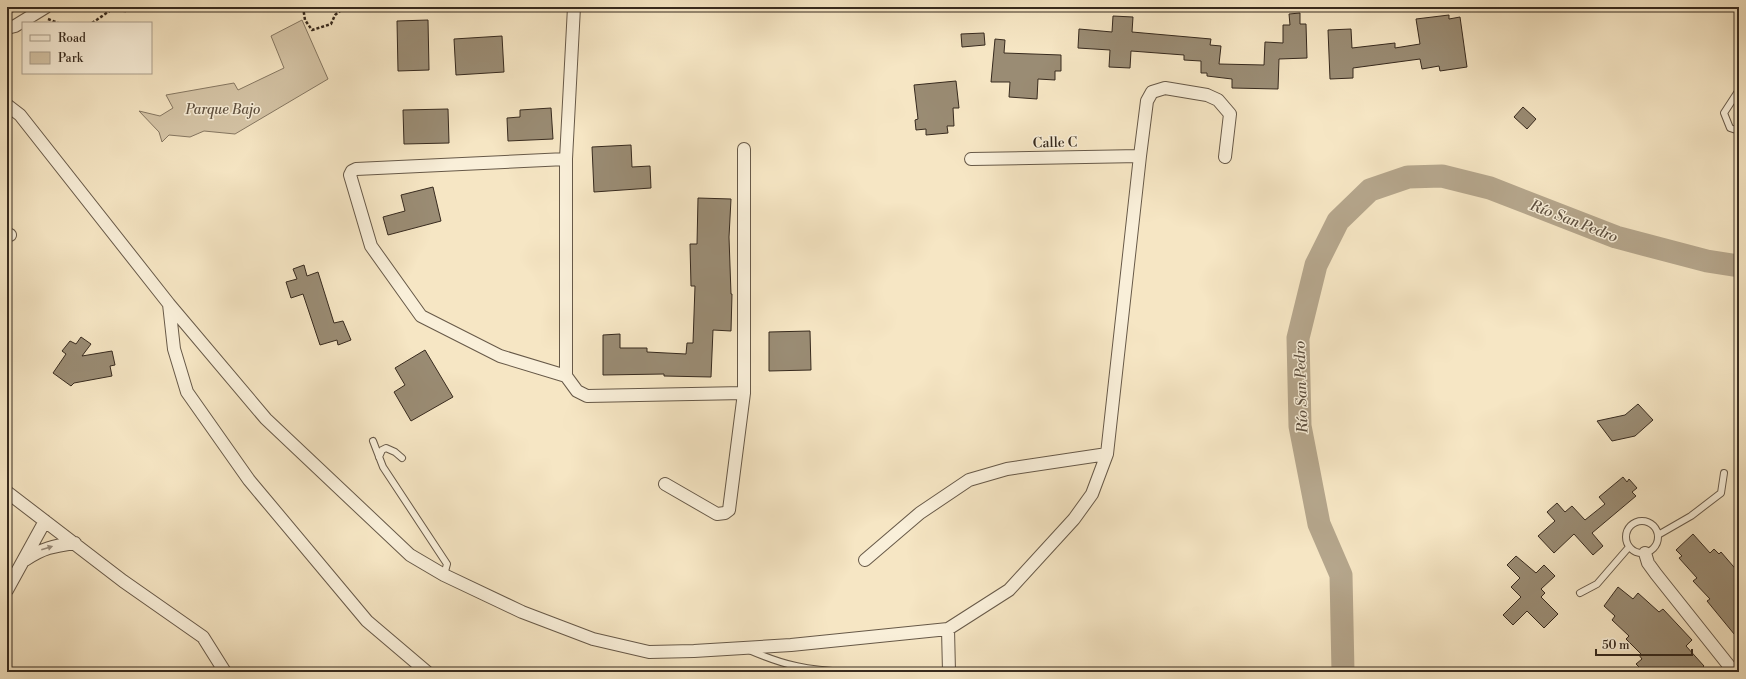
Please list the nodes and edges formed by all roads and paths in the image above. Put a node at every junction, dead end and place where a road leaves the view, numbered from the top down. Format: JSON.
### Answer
{"nodes":[{"id":1,"x":46,"y":7,"type":"edge"},
{"id":2,"x":155,"y":7,"type":"edge"},
{"id":3,"x":185,"y":7,"type":"edge"},
{"id":4,"x":190,"y":7,"type":"edge"},
{"id":5,"x":303,"y":7,"type":"edge"},
{"id":6,"x":345,"y":7,"type":"edge"},
{"id":7,"x":574,"y":7,"type":"edge"},
{"id":8,"x":93,"y":22,"type":"edge"},
{"id":9,"x":10,"y":29,"type":"edge"},
{"id":10,"x":1739,"y":90,"type":"edge"},
{"id":11,"x":7,"y":105,"type":"edge"},
{"id":12,"x":1739,"y":131,"type":"edge"},
{"id":13,"x":744,"y":149,"type":"dead end"},
{"id":14,"x":1140,"y":156,"type":"junction"},
{"id":15,"x":1225,"y":157,"type":"dead end"},
{"id":16,"x":971,"y":159,"type":"dead end"},
{"id":17,"x":566,"y":160,"type":"junction"},
{"id":18,"x":169,"y":304,"type":"junction"},
{"id":19,"x":566,"y":376,"type":"junction"},
{"id":20,"x":744,"y":393,"type":"junction"},
{"id":21,"x":373,"y":441,"type":"dead end"},
{"id":22,"x":1107,"y":454,"type":"junction"},
{"id":23,"x":379,"y":457,"type":"junction"},
{"id":24,"x":402,"y":458,"type":"dead end"},
{"id":25,"x":1724,"y":473,"type":"dead end"},
{"id":26,"x":665,"y":484,"type":"dead end"},
{"id":27,"x":7,"y":492,"type":"edge"},
{"id":28,"x":45,"y":521,"type":"junction"},
{"id":29,"x":1658,"y":535,"type":"junction"},
{"id":30,"x":75,"y":543,"type":"junction"},
{"id":31,"x":1629,"y":547,"type":"junction"},
{"id":32,"x":1645,"y":553,"type":"junction"},
{"id":33,"x":865,"y":560,"type":"dead end"},
{"id":34,"x":22,"y":562,"type":"junction"},
{"id":35,"x":444,"y":575,"type":"junction"},
{"id":36,"x":7,"y":590,"type":"edge"},
{"id":37,"x":1580,"y":593,"type":"dead end"},
{"id":38,"x":948,"y":629,"type":"junction"},
{"id":39,"x":745,"y":649,"type":"junction"},
{"id":40,"x":225,"y":672,"type":"edge"},
{"id":41,"x":427,"y":672,"type":"edge"},
{"id":42,"x":847,"y":672,"type":"edge"},
{"id":43,"x":949,"y":672,"type":"edge"},
{"id":44,"x":1734,"y":672,"type":"edge"}],
"edges":[{"from":1,"to":9,"type":"street"},
{"from":2,"to":8,"type":"path"},
{"from":3,"to":4,"type":"path"},
{"from":5,"to":6,"type":"path"},
{"from":7,"to":17,"type":"street"},
{"from":10,"to":12,"type":"lane"},
{"from":11,"to":18,"type":"street"},
{"from":13,"to":20,"type":"street"},
{"from":14,"to":15,"type":"street"},
{"from":14,"to":16,"type":"street","name":"Calle C"},
{"from":14,"to":22,"type":"street"},
{"from":17,"to":19,"type":"street"},
{"from":17,"to":19,"type":"street"},
{"from":18,"to":35,"type":"street"},
{"from":18,"to":41,"type":"street"},
{"from":19,"to":20,"type":"street"},
{"from":20,"to":26,"type":"street"},
{"from":21,"to":23,"type":"lane"},
{"from":22,"to":33,"type":"street"},
{"from":22,"to":38,"type":"street"},
{"from":23,"to":24,"type":"lane"},
{"from":23,"to":35,"type":"lane"},
{"from":25,"to":29,"type":"lane"},
{"from":27,"to":28,"type":"street"},
{"from":28,"to":30,"type":"street"},
{"from":28,"to":34,"type":"street"},
{"from":29,"to":31,"type":"lane"},
{"from":29,"to":32,"type":"lane"},
{"from":34,"to":30,"type":"street","one_way":true},
{"from":30,"to":40,"type":"street"},
{"from":31,"to":32,"type":"lane"},
{"from":31,"to":37,"type":"lane"},
{"from":32,"to":44,"type":"street"},
{"from":34,"to":36,"type":"street"},
{"from":35,"to":39,"type":"street"},
{"from":38,"to":39,"type":"street"},
{"from":38,"to":43,"type":"street"},
{"from":39,"to":42,"type":"lane"}]}
